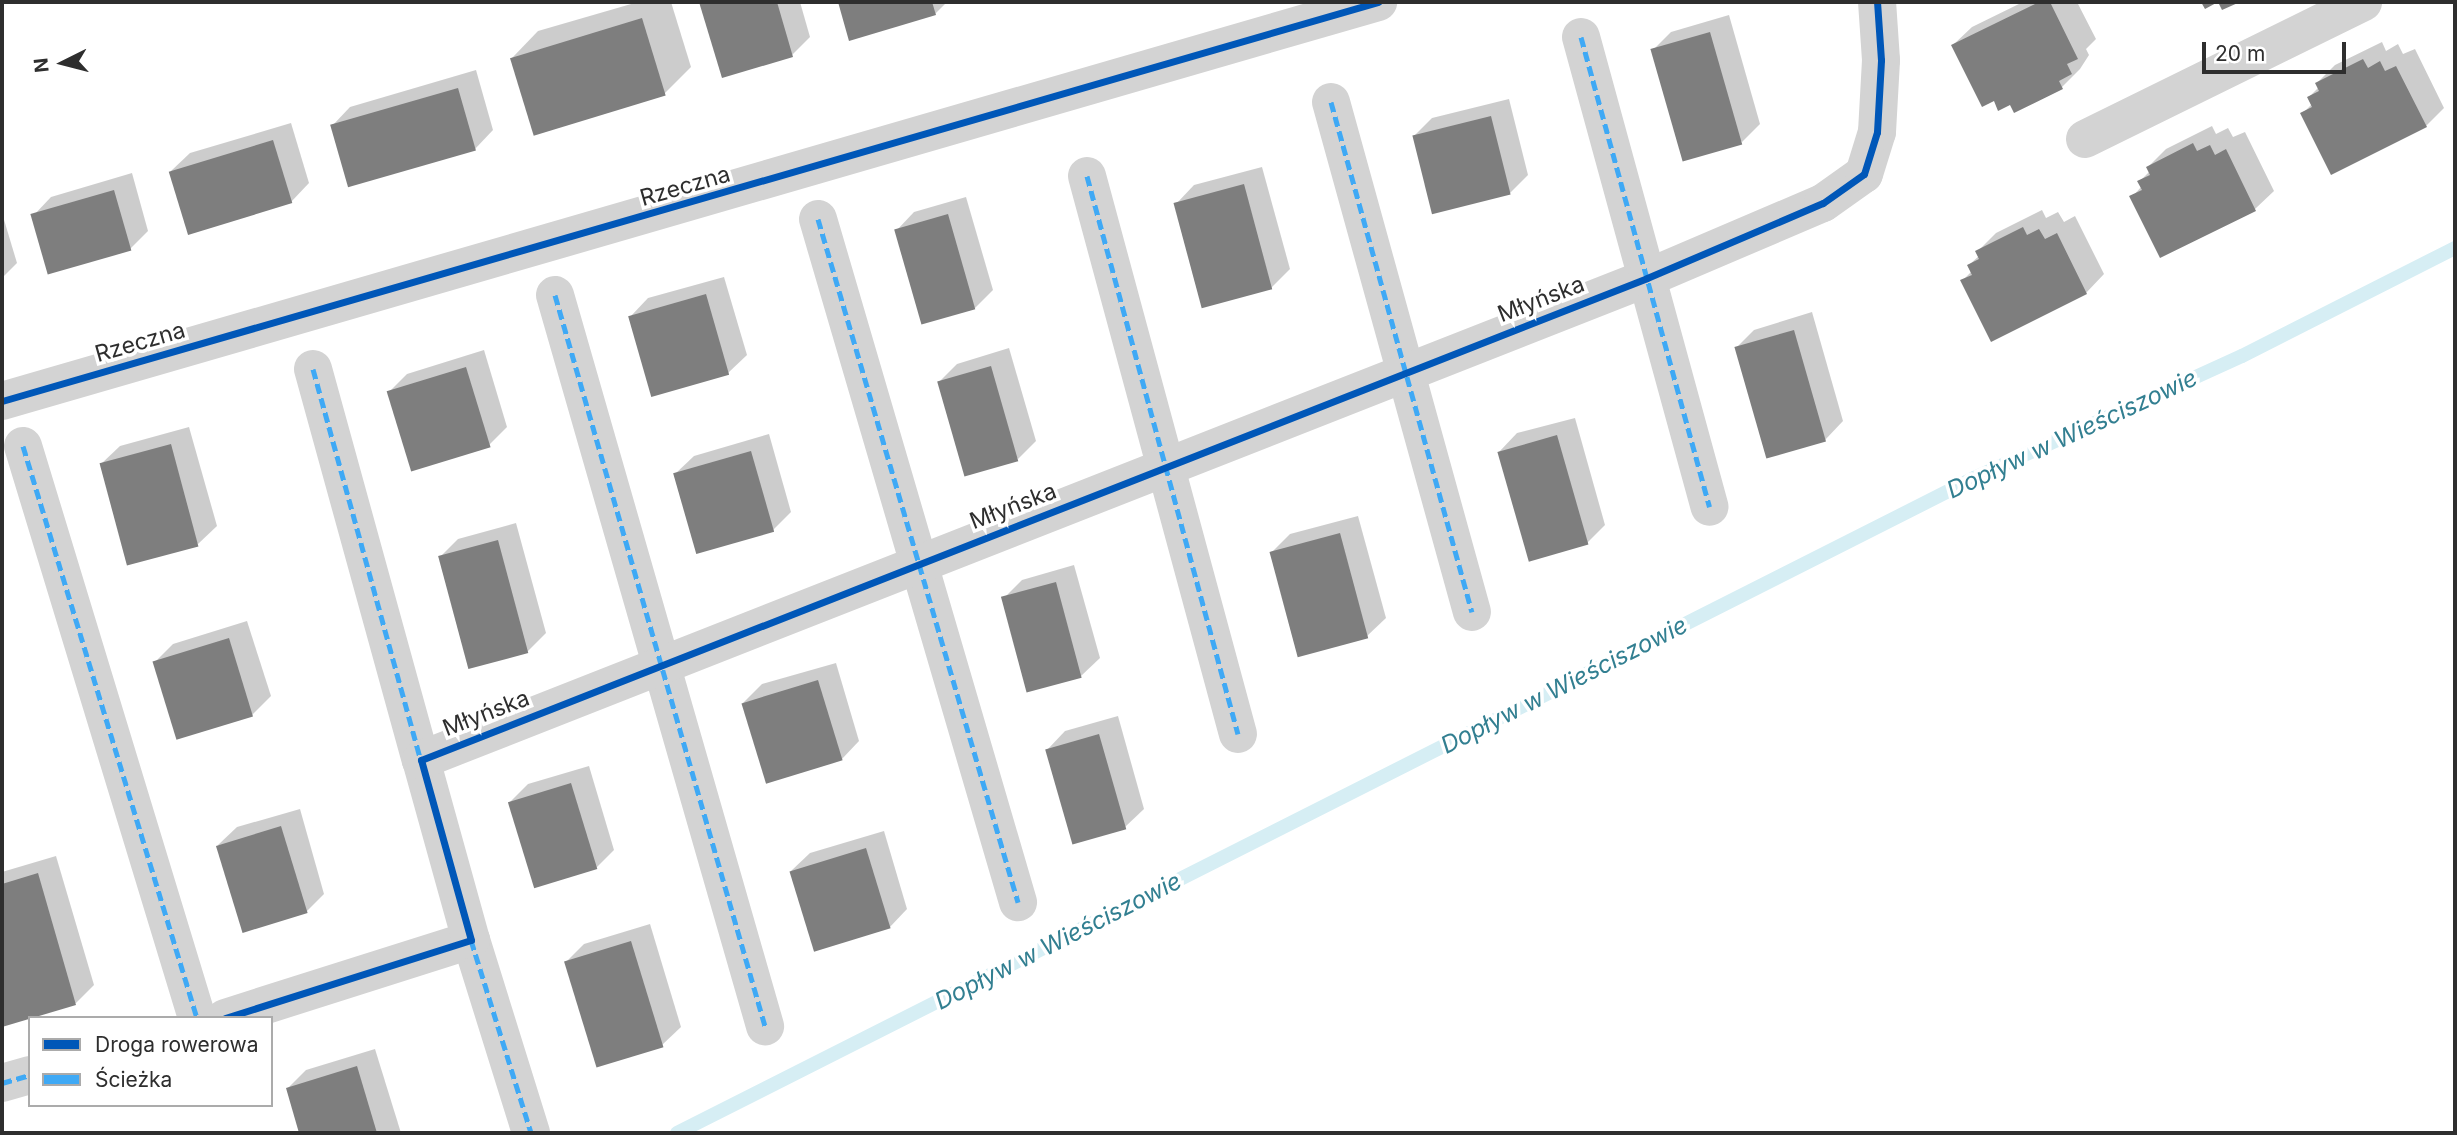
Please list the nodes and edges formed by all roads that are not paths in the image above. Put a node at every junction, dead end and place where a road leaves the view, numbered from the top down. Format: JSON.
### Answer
{"nodes":[{"id":1,"x":1378,"y":2,"type":"edge"},
{"id":2,"x":1877,"y":2,"type":"edge"},
{"id":3,"x":2364,"y":2,"type":"edge"},
{"id":4,"x":1581,"y":37,"type":"dead end"},
{"id":5,"x":1331,"y":102,"type":"dead end"},
{"id":6,"x":2085,"y":138,"type":"dead end"},
{"id":7,"x":1087,"y":176,"type":"dead end"},
{"id":8,"x":818,"y":219,"type":"dead end"},
{"id":9,"x":1647,"y":278,"type":"junction"},
{"id":10,"x":555,"y":295,"type":"dead end"},
{"id":11,"x":313,"y":369,"type":"dead end"},
{"id":12,"x":1406,"y":372,"type":"junction"},
{"id":13,"x":2,"y":401,"type":"edge"},
{"id":14,"x":23,"y":446,"type":"dead end"},
{"id":15,"x":1166,"y":467,"type":"junction"},
{"id":16,"x":1710,"y":508,"type":"dead end"},
{"id":17,"x":920,"y":564,"type":"junction"},
{"id":18,"x":1472,"y":612,"type":"dead end"},
{"id":19,"x":660,"y":666,"type":"junction"},
{"id":20,"x":1238,"y":734,"type":"dead end"},
{"id":21,"x":421,"y":760,"type":"junction"},
{"id":22,"x":1018,"y":902,"type":"dead end"},
{"id":23,"x":471,"y":940,"type":"junction"},
{"id":24,"x":196,"y":1016,"type":"edge"},
{"id":25,"x":231,"y":1016,"type":"edge"},
{"id":26,"x":765,"y":1026,"type":"dead end"},
{"id":27,"x":28,"y":1076,"type":"edge"},
{"id":28,"x":2,"y":1083,"type":"edge"},
{"id":29,"x":531,"y":1133,"type":"edge"}],
"edges":[{"from":1,"to":13,"type":"street","name":"Rzeczna"},
{"from":2,"to":9,"type":"street","name":"Młyńska"},
{"from":3,"to":6,"type":"street"},
{"from":4,"to":9,"type":"street"},
{"from":5,"to":12,"type":"street"},
{"from":7,"to":15,"type":"street"},
{"from":8,"to":17,"type":"street"},
{"from":9,"to":12,"type":"street","name":"Młyńska"},
{"from":9,"to":16,"type":"street"},
{"from":10,"to":19,"type":"street"},
{"from":11,"to":21,"type":"street","name":"Młyńska"},
{"from":12,"to":15,"type":"street","name":"Młyńska"},
{"from":12,"to":18,"type":"street"},
{"from":14,"to":24,"type":"street"},
{"from":15,"to":17,"type":"street","name":"Młyńska"},
{"from":15,"to":20,"type":"street"},
{"from":17,"to":19,"type":"street","name":"Młyńska"},
{"from":17,"to":22,"type":"street"},
{"from":19,"to":21,"type":"street","name":"Młyńska"},
{"from":19,"to":26,"type":"street"},
{"from":21,"to":23,"type":"street","name":"Młyńska"},
{"from":23,"to":25,"type":"street"},
{"from":23,"to":29,"type":"street","name":"Młyńska"},
{"from":27,"to":28,"type":"street"}]}
